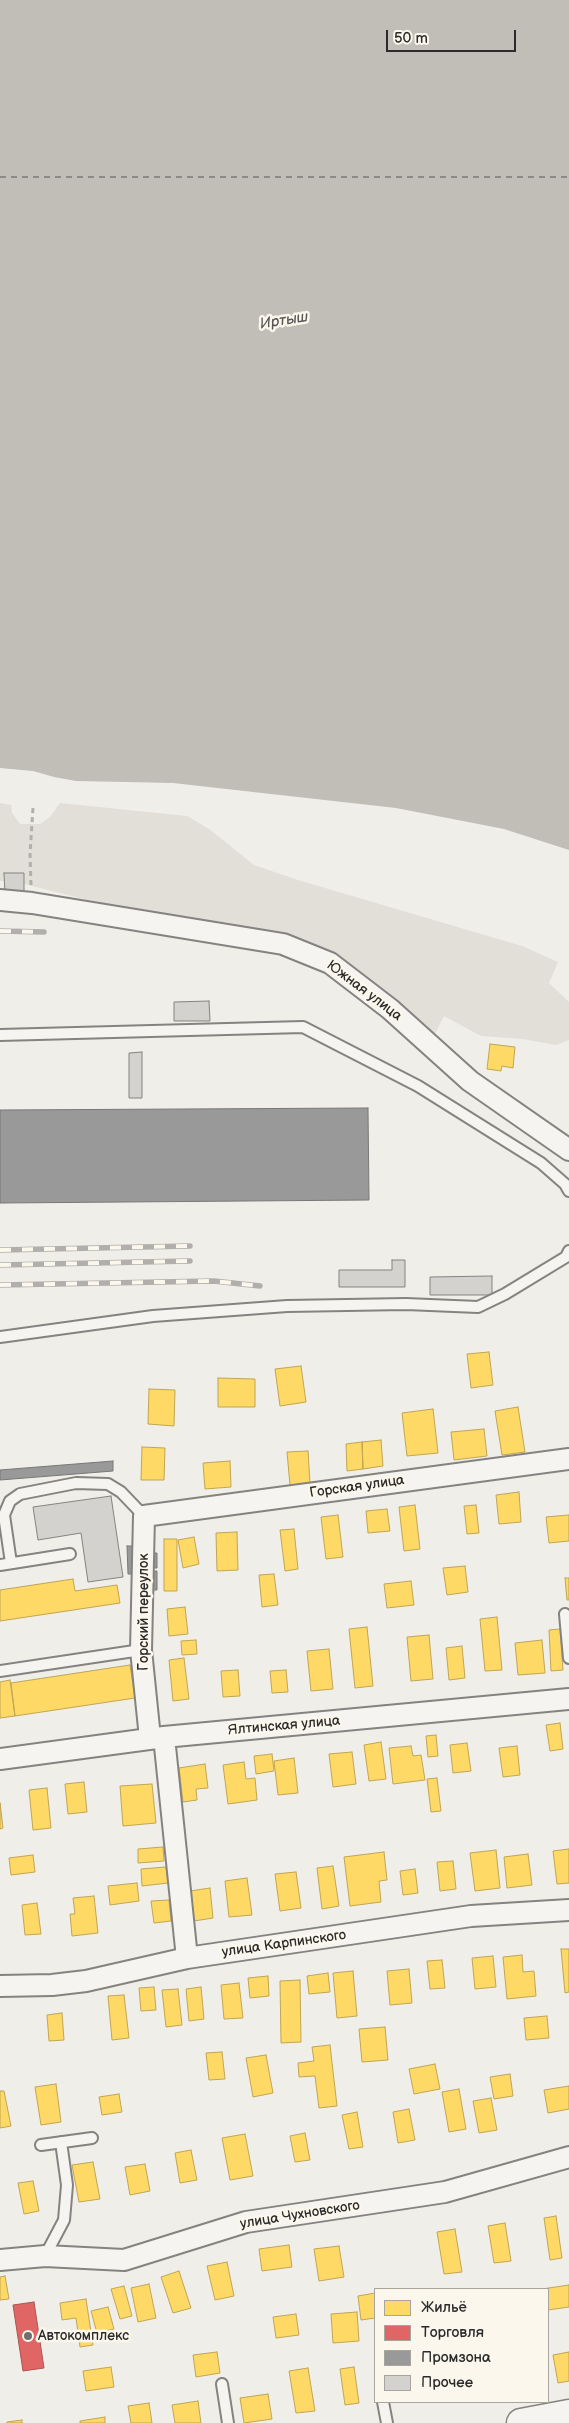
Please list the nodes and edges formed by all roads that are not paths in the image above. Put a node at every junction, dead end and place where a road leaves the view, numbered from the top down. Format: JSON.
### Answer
{"nodes":[{"id":1,"x":0,"y":900,"type":"edge"},
{"id":2,"x":0,"y":1035,"type":"edge"},
{"id":3,"x":569,"y":1150,"type":"edge"},
{"id":4,"x":569,"y":1191,"type":"edge"},
{"id":5,"x":569,"y":1251,"type":"edge"},
{"id":6,"x":0,"y":1337,"type":"edge"},
{"id":7,"x":569,"y":1458,"type":"edge"},
{"id":8,"x":2,"y":1516,"type":"edge"},
{"id":9,"x":144,"y":1516,"type":"junction"},
{"id":10,"x":70,"y":1554,"type":"dead end"},
{"id":11,"x":11,"y":1563,"type":"junction"},
{"id":12,"x":0,"y":1565,"type":"edge"},
{"id":13,"x":565,"y":1614,"type":"dead end"},
{"id":14,"x":141,"y":1650,"type":"junction"},
{"id":15,"x":569,"y":1658,"type":"edge"},
{"id":16,"x":0,"y":1671,"type":"edge"},
{"id":17,"x":569,"y":1699,"type":"edge"},
{"id":18,"x":157,"y":1738,"type":"junction"},
{"id":19,"x":0,"y":1759,"type":"edge"},
{"id":20,"x":569,"y":1910,"type":"edge"},
{"id":21,"x":187,"y":1958,"type":"junction"},
{"id":22,"x":0,"y":1986,"type":"edge"},
{"id":23,"x":92,"y":2138,"type":"dead end"},
{"id":24,"x":61,"y":2142,"type":"junction"},
{"id":25,"x":41,"y":2145,"type":"dead end"},
{"id":26,"x":569,"y":2157,"type":"edge"},
{"id":27,"x":45,"y":2256,"type":"junction"},
{"id":28,"x":0,"y":2260,"type":"edge"},
{"id":29,"x":222,"y":2384,"type":"dead end"},
{"id":30,"x":384,"y":2403,"type":"edge"},
{"id":31,"x":569,"y":2414,"type":"edge"},
{"id":32,"x":228,"y":2423,"type":"edge"},
{"id":33,"x":387,"y":2423,"type":"edge"},
{"id":34,"x":521,"y":2423,"type":"edge"}],
"edges":[{"from":1,"to":3,"type":"street","name":"Южная улица"},
{"from":2,"to":4,"type":"lane"},
{"from":5,"to":6,"type":"lane"},
{"from":7,"to":9,"type":"street","name":"Горская улица"},
{"from":8,"to":9,"type":"lane"},
{"from":8,"to":11,"type":"lane"},
{"from":9,"to":14,"type":"street","name":"Горский переулок"},
{"from":10,"to":11,"type":"lane"},
{"from":11,"to":12,"type":"lane"},
{"from":13,"to":15,"type":"lane"},
{"from":14,"to":16,"type":"lane"},
{"from":14,"to":18,"type":"street","name":"Горский переулок"},
{"from":17,"to":18,"type":"street","name":"Ялтинская улица"},
{"from":18,"to":19,"type":"street","name":"Ялтинская улица"},
{"from":18,"to":21,"type":"street","name":"Горский переулок"},
{"from":20,"to":21,"type":"street","name":"улица Карпинского"},
{"from":21,"to":22,"type":"street","name":"улица Карпинского"},
{"from":23,"to":24,"type":"lane"},
{"from":24,"to":25,"type":"lane"},
{"from":24,"to":27,"type":"lane"},
{"from":26,"to":27,"type":"street","name":"улица Чухновского"},
{"from":27,"to":28,"type":"street","name":"улица Чухновского"},
{"from":29,"to":32,"type":"lane"},
{"from":30,"to":33,"type":"lane"},
{"from":31,"to":34,"type":"main road"}]}
